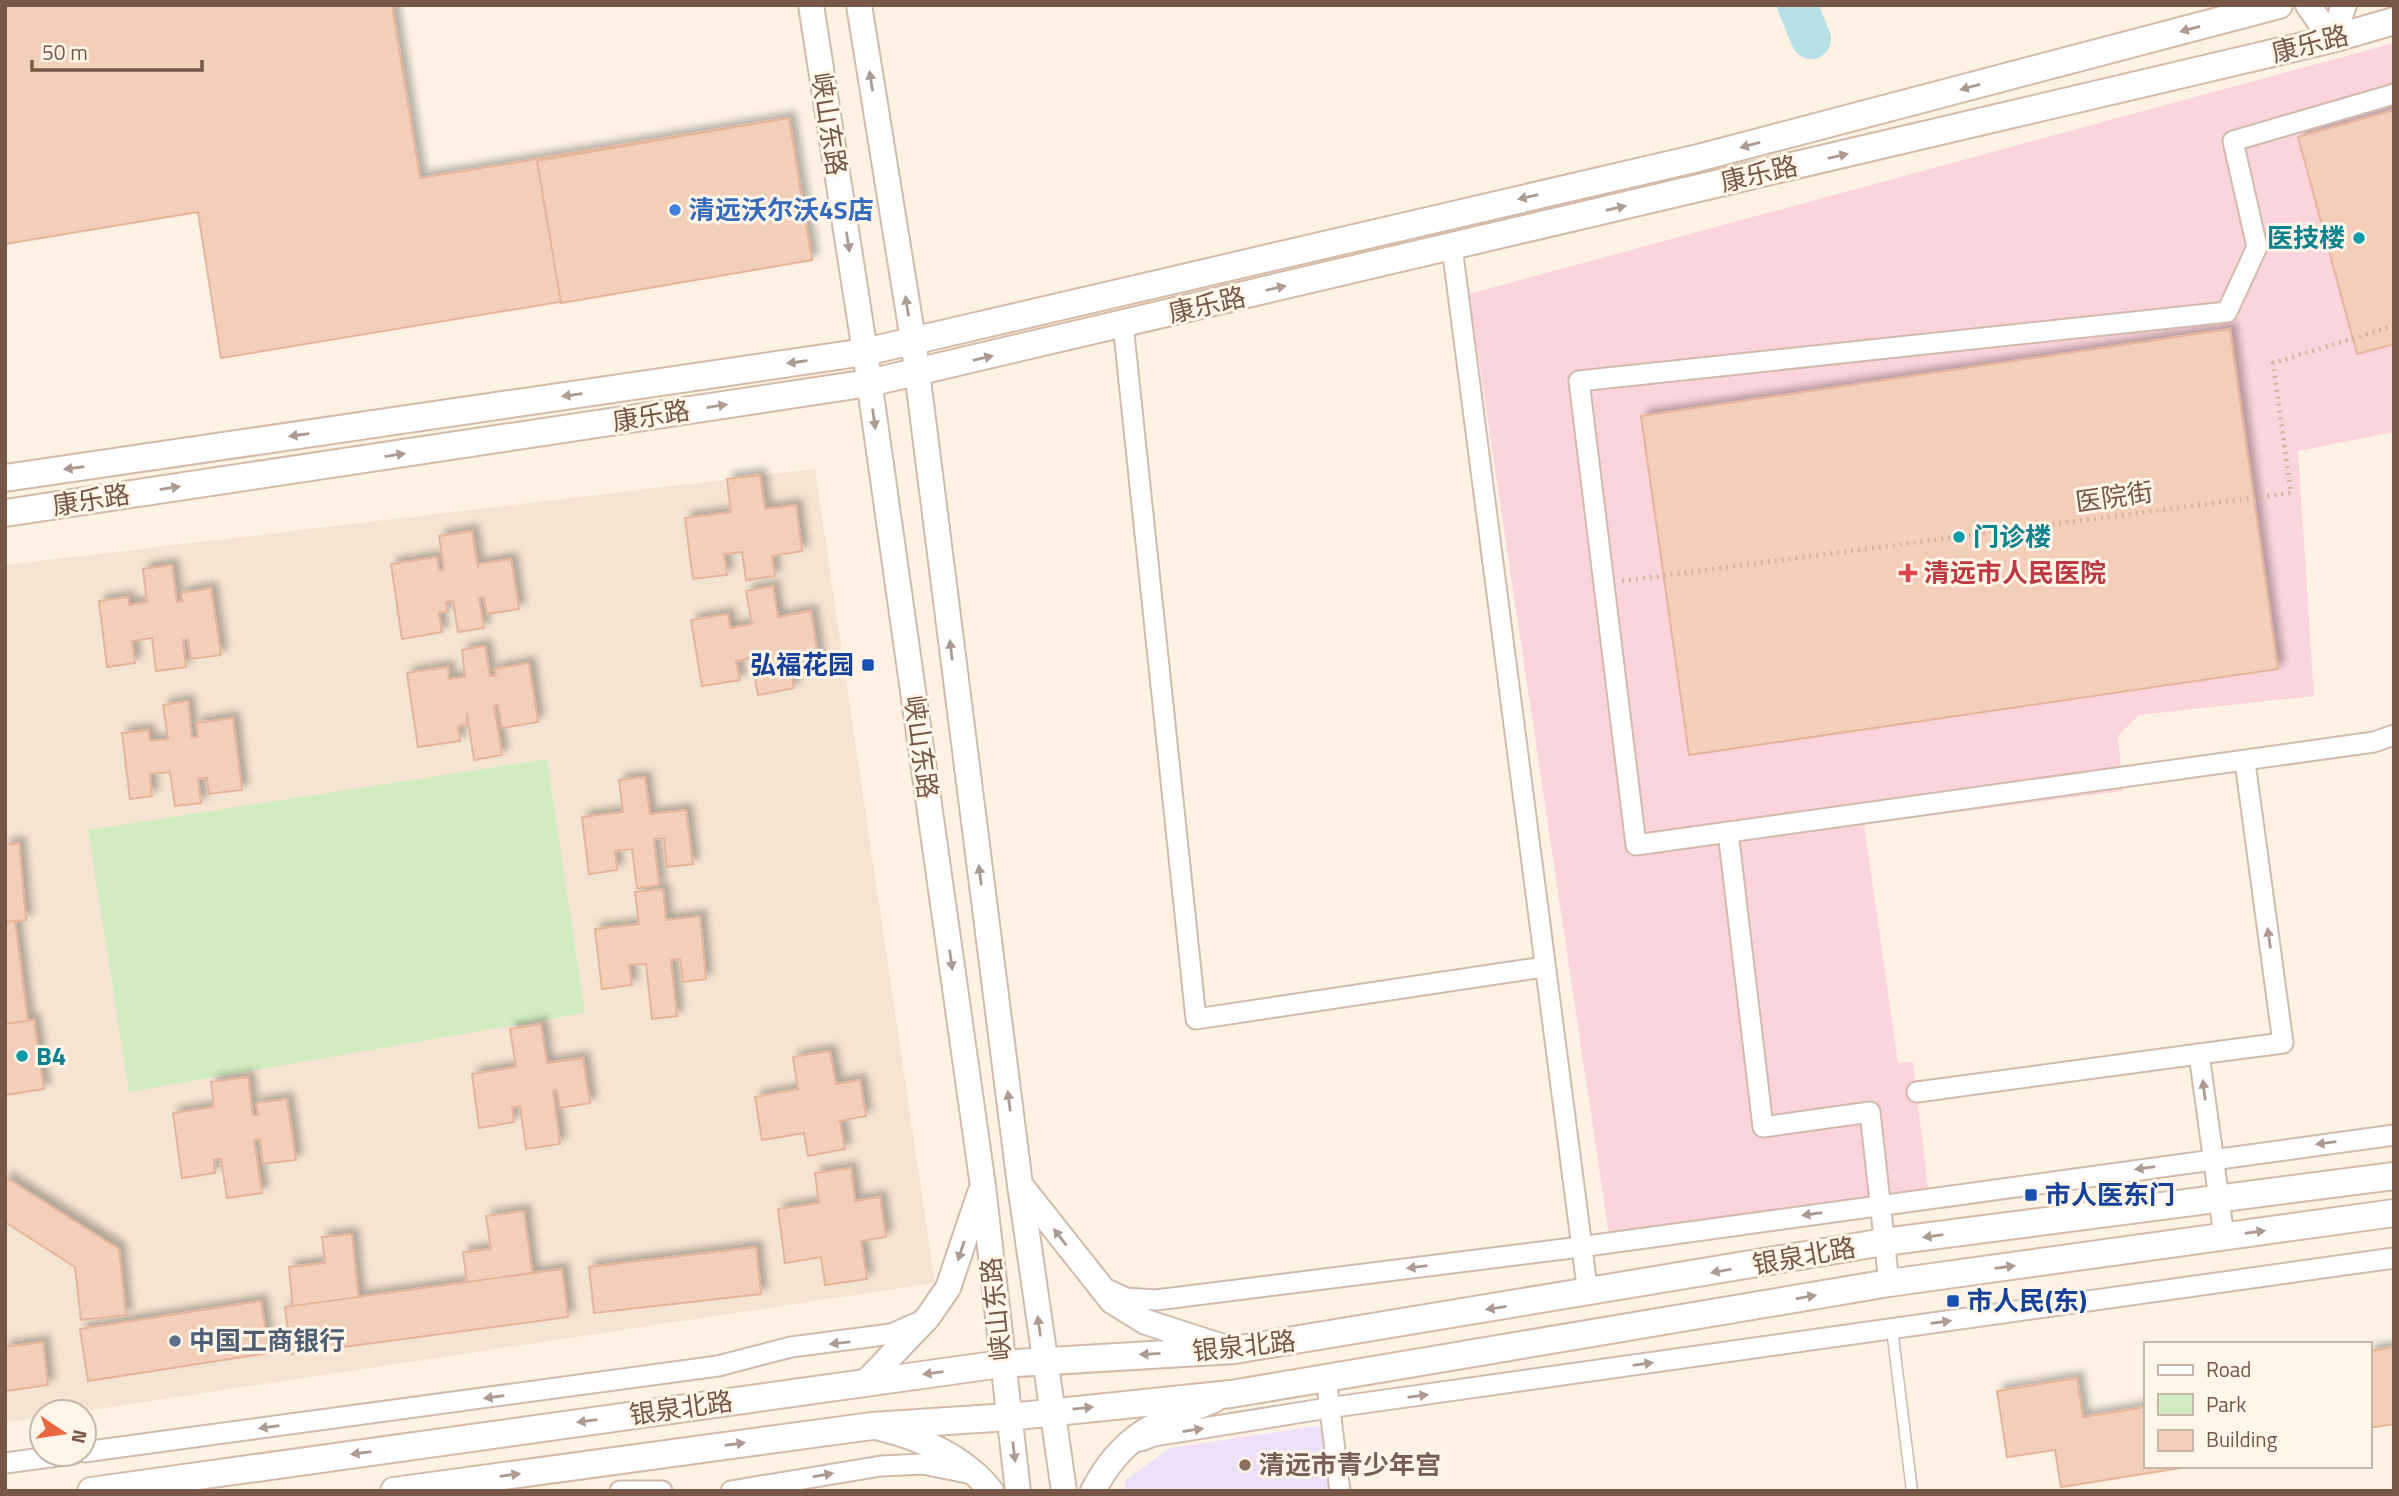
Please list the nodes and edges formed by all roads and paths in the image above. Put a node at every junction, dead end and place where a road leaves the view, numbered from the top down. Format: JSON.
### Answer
{"nodes":[{"id":1,"x":811,"y":5,"type":"edge"},
{"id":2,"x":859,"y":5,"type":"edge"},
{"id":3,"x":2280,"y":5,"type":"edge"},
{"id":4,"x":2308,"y":5,"type":"edge"},
{"id":5,"x":2344,"y":5,"type":"edge"},
{"id":6,"x":2239,"y":11,"type":"edge"},
{"id":7,"x":2394,"y":21,"type":"edge"},
{"id":8,"x":2332,"y":39,"type":"junction"},
{"id":9,"x":2394,"y":94,"type":"edge"},
{"id":10,"x":1452,"y":247,"type":"junction"},
{"id":11,"x":1123,"y":324,"type":"junction"},
{"id":12,"x":2394,"y":326,"type":"edge"},
{"id":13,"x":913,"y":340,"type":"junction"},
{"id":14,"x":865,"y":352,"type":"junction"},
{"id":15,"x":916,"y":373,"type":"junction"},
{"id":16,"x":869,"y":383,"type":"junction"},
{"id":17,"x":5,"y":478,"type":"edge"},
{"id":18,"x":5,"y":513,"type":"edge"},
{"id":19,"x":1604,"y":583,"type":"junction"},
{"id":20,"x":2394,"y":735,"type":"edge"},
{"id":21,"x":2245,"y":762,"type":"junction"},
{"id":22,"x":1728,"y":832,"type":"junction"},
{"id":23,"x":1544,"y":967,"type":"junction"},
{"id":24,"x":2199,"y":1054,"type":"junction"},
{"id":25,"x":1917,"y":1092,"type":"dead end"},
{"id":26,"x":2394,"y":1135,"type":"edge"},
{"id":27,"x":2212,"y":1158,"type":"junction"},
{"id":28,"x":2394,"y":1176,"type":"edge"},
{"id":29,"x":1020,"y":1185,"type":"junction"},
{"id":30,"x":983,"y":1186,"type":"junction"},
{"id":31,"x":2219,"y":1197,"type":"junction"},
{"id":32,"x":1880,"y":1205,"type":"junction"},
{"id":33,"x":2394,"y":1213,"type":"edge"},
{"id":34,"x":2224,"y":1236,"type":"junction"},
{"id":35,"x":1884,"y":1242,"type":"junction"},
{"id":36,"x":1580,"y":1247,"type":"junction"},
{"id":37,"x":2394,"y":1258,"type":"edge"},
{"id":38,"x":1093,"y":1279,"type":"junction"},
{"id":39,"x":1889,"y":1283,"type":"junction"},
{"id":40,"x":1588,"y":1294,"type":"junction"},
{"id":41,"x":928,"y":1317,"type":"junction"},
{"id":42,"x":1892,"y":1329,"type":"junction"},
{"id":43,"x":1234,"y":1350,"type":"junction"},
{"id":44,"x":1043,"y":1359,"type":"junction"},
{"id":45,"x":1001,"y":1364,"type":"junction"},
{"id":46,"x":1326,"y":1377,"type":"junction"},
{"id":47,"x":866,"y":1382,"type":"junction"},
{"id":48,"x":1231,"y":1394,"type":"junction"},
{"id":49,"x":1328,"y":1408,"type":"junction"},
{"id":50,"x":1052,"y":1412,"type":"junction"},
{"id":51,"x":1009,"y":1417,"type":"junction"},
{"id":52,"x":872,"y":1426,"type":"junction"},
{"id":53,"x":98,"y":1450,"type":"edge"},
{"id":54,"x":28,"y":1460,"type":"edge"},
{"id":55,"x":1108,"y":1462,"type":"junction"},
{"id":56,"x":5,"y":1463,"type":"edge"},
{"id":57,"x":985,"y":1483,"type":"edge"},
{"id":58,"x":91,"y":1491,"type":"edge"},
{"id":59,"x":394,"y":1491,"type":"edge"},
{"id":60,"x":620,"y":1491,"type":"edge"},
{"id":61,"x":662,"y":1491,"type":"edge"},
{"id":62,"x":731,"y":1491,"type":"edge"},
{"id":63,"x":1018,"y":1491,"type":"edge"},
{"id":64,"x":1064,"y":1491,"type":"edge"},
{"id":65,"x":1093,"y":1491,"type":"edge"},
{"id":66,"x":1340,"y":1491,"type":"edge"},
{"id":67,"x":1912,"y":1491,"type":"edge"}],
"edges":[{"from":1,"to":14,"type":"street","name":"峡山东路","one_way":true},
{"from":13,"to":2,"type":"street","name":"峡山东路","one_way":true},
{"from":3,"to":6,"type":"main road","name":"康乐路"},
{"from":4,"to":8,"type":"street"},
{"from":5,"to":8,"type":"street"},
{"from":6,"to":13,"type":"main road","name":"康乐路","one_way":true},
{"from":7,"to":8,"type":"main road","name":"康乐路"},
{"from":10,"to":8,"type":"main road","name":"康乐路","one_way":true},
{"from":9,"to":19,"type":"street"},
{"from":11,"to":10,"type":"main road","name":"康乐路","one_way":true},
{"from":10,"to":23,"type":"street"},
{"from":15,"to":11,"type":"main road","name":"康乐路","one_way":true},
{"from":11,"to":23,"type":"street"},
{"from":12,"to":19,"type":"path","name":"医院街"},
{"from":13,"to":14,"type":"main road","name":"康乐路"},
{"from":13,"to":15,"type":"street","name":"峡山东路"},
{"from":14,"to":16,"type":"street","name":"峡山东路"},
{"from":14,"to":17,"type":"main road","name":"康乐路","one_way":true},
{"from":15,"to":16,"type":"main road","name":"康乐路"},
{"from":29,"to":15,"type":"street","name":"峡山东路","one_way":true},
{"from":18,"to":16,"type":"main road","name":"康乐路","one_way":true},
{"from":16,"to":30,"type":"street","name":"峡山东路","one_way":true},
{"from":19,"to":22,"type":"street"},
{"from":20,"to":21,"type":"street"},
{"from":21,"to":22,"type":"street"},
{"from":24,"to":21,"type":"street","one_way":true},
{"from":22,"to":32,"type":"street"},
{"from":23,"to":36,"type":"street"},
{"from":24,"to":25,"type":"street"},
{"from":27,"to":24,"type":"street","one_way":true},
{"from":26,"to":27,"type":"street","name":"银泉北路","one_way":true},
{"from":27,"to":31,"type":"street"},
{"from":27,"to":32,"type":"street","name":"银泉北路","one_way":true},
{"from":28,"to":31,"type":"main road","name":"银泉北路"},
{"from":38,"to":29,"type":"street","one_way":true},
{"from":44,"to":29,"type":"street","name":"峡山东路","one_way":true},
{"from":30,"to":41,"type":"street","one_way":true},
{"from":30,"to":45,"type":"street","name":"峡山东路"},
{"from":31,"to":34,"type":"street"},
{"from":31,"to":35,"type":"main road","name":"银泉北路","one_way":true},
{"from":32,"to":35,"type":"street"},
{"from":32,"to":36,"type":"street","name":"银泉北路","one_way":true},
{"from":34,"to":33,"type":"main road","name":"银泉北路","one_way":true},
{"from":39,"to":34,"type":"main road","name":"银泉北路","one_way":true},
{"from":35,"to":39,"type":"street"},
{"from":35,"to":40,"type":"main road","name":"银泉北路","one_way":true},
{"from":36,"to":38,"type":"street","name":"银泉北路","one_way":true},
{"from":36,"to":40,"type":"street"},
{"from":42,"to":37,"type":"street","one_way":true},
{"from":38,"to":43,"type":"street"},
{"from":46,"to":39,"type":"main road","name":"银泉北路","one_way":true},
{"from":40,"to":43,"type":"main road","name":"银泉北路","one_way":true},
{"from":41,"to":47,"type":"street"},
{"from":41,"to":53,"type":"street","name":"银泉北路","one_way":true},
{"from":49,"to":42,"type":"street","one_way":true},
{"from":42,"to":67,"type":"lane"},
{"from":43,"to":44,"type":"main road","name":"银泉北路","one_way":true},
{"from":44,"to":45,"type":"main road","name":"银泉北路"},
{"from":44,"to":50,"type":"street","name":"峡山东路"},
{"from":45,"to":47,"type":"main road","name":"银泉北路","one_way":true},
{"from":45,"to":51,"type":"street","name":"峡山东路"},
{"from":46,"to":48,"type":"main road","name":"银泉北路"},
{"from":46,"to":49,"type":"street"},
{"from":47,"to":58,"type":"main road","name":"银泉北路","one_way":true},
{"from":50,"to":48,"type":"main road","name":"银泉北路","one_way":true},
{"from":48,"to":55,"type":"street"},
{"from":55,"to":49,"type":"street","one_way":true},
{"from":49,"to":66,"type":"street"},
{"from":50,"to":51,"type":"main road","name":"银泉北路"},
{"from":50,"to":64,"type":"street","name":"峡山东路"},
{"from":51,"to":52,"type":"main road","name":"银泉北路"},
{"from":51,"to":63,"type":"street","name":"峡山东路","one_way":true},
{"from":52,"to":57,"type":"street"},
{"from":59,"to":52,"type":"main road","name":"银泉北路","one_way":true},
{"from":54,"to":56,"type":"street"},
{"from":55,"to":65,"type":"street"},
{"from":62,"to":57,"type":"street","one_way":true},
{"from":60,"to":61,"type":"street"}]}
